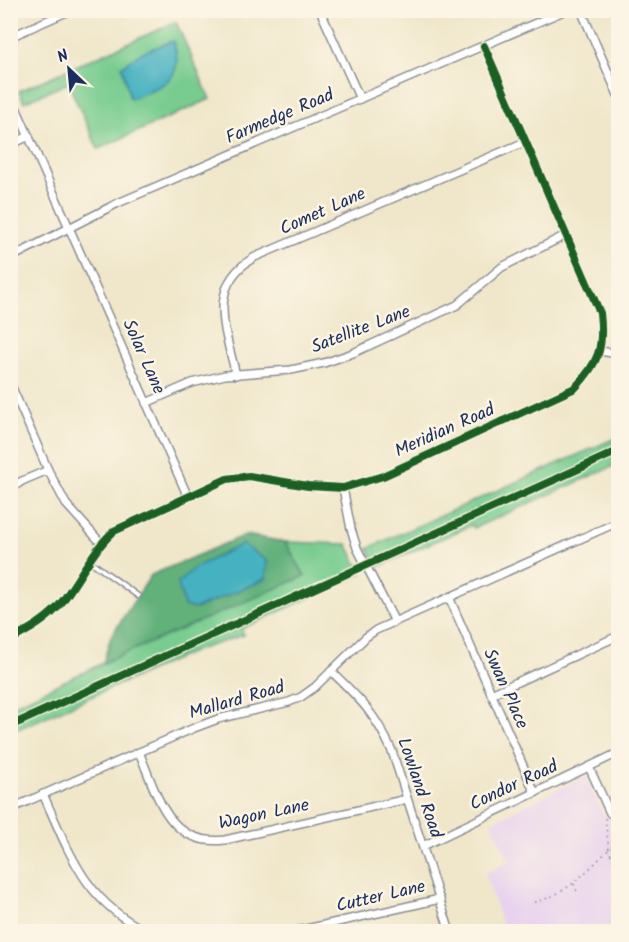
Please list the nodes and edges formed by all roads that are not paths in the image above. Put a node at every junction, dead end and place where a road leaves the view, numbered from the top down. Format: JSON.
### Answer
{"nodes":[{"id":1,"x":71,"y":10,"type":"edge"},
{"id":2,"x":320,"y":10,"type":"edge"},
{"id":3,"x":566,"y":10,"type":"edge"},
{"id":4,"x":581,"y":10,"type":"edge"},
{"id":5,"x":10,"y":37,"type":"edge"},
{"id":6,"x":484,"y":46,"type":"junction"},
{"id":7,"x":10,"y":94,"type":"edge"},
{"id":8,"x":618,"y":95,"type":"edge"},
{"id":9,"x":360,"y":99,"type":"junction"},
{"id":10,"x":29,"y":136,"type":"junction"},
{"id":11,"x":525,"y":141,"type":"junction"},
{"id":12,"x":10,"y":145,"type":"edge"},
{"id":13,"x":70,"y":228,"type":"junction"},
{"id":14,"x":566,"y":235,"type":"junction"},
{"id":15,"x":10,"y":258,"type":"edge"},
{"id":16,"x":600,"y":351,"type":"junction"},
{"id":17,"x":618,"y":354,"type":"edge"},
{"id":18,"x":236,"y":375,"type":"junction"},
{"id":19,"x":10,"y":383,"type":"edge"},
{"id":20,"x":146,"y":403,"type":"junction"},
{"id":21,"x":48,"y":470,"type":"junction"},
{"id":22,"x":343,"y":488,"type":"junction"},
{"id":23,"x":10,"y":489,"type":"edge"},
{"id":24,"x":188,"y":497,"type":"junction"},
{"id":25,"x":618,"y":522,"type":"edge"},
{"id":26,"x":101,"y":543,"type":"junction"},
{"id":27,"x":90,"y":560,"type":"junction"},
{"id":28,"x":138,"y":596,"type":"dead end"},
{"id":29,"x":448,"y":597,"type":"junction"},
{"id":30,"x":395,"y":622,"type":"junction"},
{"id":31,"x":618,"y":636,"type":"edge"},
{"id":32,"x":10,"y":640,"type":"edge"},
{"id":33,"x":331,"y":671,"type":"junction"},
{"id":34,"x":491,"y":694,"type":"junction"},
{"id":35,"x":139,"y":752,"type":"junction"},
{"id":36,"x":618,"y":753,"type":"edge"},
{"id":37,"x":589,"y":767,"type":"junction"},
{"id":38,"x":535,"y":793,"type":"junction"},
{"id":39,"x":43,"y":795,"type":"junction"},
{"id":40,"x":407,"y":799,"type":"junction"},
{"id":41,"x":10,"y":809,"type":"edge"},
{"id":42,"x":608,"y":815,"type":"road end"},
{"id":43,"x":423,"y":846,"type":"junction"},
{"id":44,"x":440,"y":899,"type":"junction"},
{"id":45,"x":148,"y":932,"type":"edge"},
{"id":46,"x":293,"y":932,"type":"edge"},
{"id":47,"x":450,"y":932,"type":"edge"}],
"edges":[{"from":1,"to":5,"type":"street"},
{"from":2,"to":9,"type":"street"},
{"from":3,"to":6,"type":"street","name":"Farmedge Road"},
{"from":4,"to":8,"type":"street"},
{"from":6,"to":9,"type":"street","name":"Farmedge Road"},
{"from":6,"to":11,"type":"street","name":"Meridian Road"},
{"from":7,"to":10,"type":"street","name":"Solar Lane"},
{"from":9,"to":13,"type":"street","name":"Farmedge Road"},
{"from":10,"to":12,"type":"street"},
{"from":10,"to":13,"type":"street","name":"Solar Lane"},
{"from":11,"to":14,"type":"street","name":"Meridian Road"},
{"from":11,"to":18,"type":"street","name":"Comet Lane"},
{"from":13,"to":15,"type":"street","name":"Farmedge Road"},
{"from":13,"to":20,"type":"street","name":"Solar Lane"},
{"from":14,"to":16,"type":"street","name":"Meridian Road"},
{"from":14,"to":18,"type":"street","name":"Satellite Lane"},
{"from":16,"to":17,"type":"street"},
{"from":16,"to":22,"type":"street","name":"Meridian Road"},
{"from":18,"to":20,"type":"street","name":"Satellite Lane"},
{"from":19,"to":21,"type":"street"},
{"from":20,"to":24,"type":"street","name":"Solar Lane"},
{"from":21,"to":23,"type":"street"},
{"from":21,"to":26,"type":"street"},
{"from":22,"to":24,"type":"street","name":"Meridian Road"},
{"from":22,"to":30,"type":"street"},
{"from":24,"to":26,"type":"street","name":"Meridian Road"},
{"from":25,"to":29,"type":"street","name":"Mallard Road"},
{"from":26,"to":27,"type":"street","name":"Meridian Road"},
{"from":27,"to":28,"type":"lane"},
{"from":27,"to":32,"type":"street","name":"Meridian Road"},
{"from":29,"to":30,"type":"street","name":"Mallard Road"},
{"from":29,"to":34,"type":"street","name":"Swan Place"},
{"from":30,"to":33,"type":"street","name":"Mallard Road"},
{"from":31,"to":34,"type":"street"},
{"from":33,"to":35,"type":"street","name":"Mallard Road"},
{"from":33,"to":40,"type":"street","name":"Lowland Road"},
{"from":34,"to":38,"type":"street","name":"Swan Place"},
{"from":35,"to":39,"type":"street","name":"Mallard Road"},
{"from":35,"to":40,"type":"street","name":"Wagon Lane"},
{"from":36,"to":37,"type":"street","name":"Condor Road"},
{"from":37,"to":38,"type":"street","name":"Condor Road"},
{"from":37,"to":42,"type":"street"},
{"from":38,"to":43,"type":"street","name":"Condor Road"},
{"from":39,"to":41,"type":"street","name":"Mallard Road"},
{"from":39,"to":45,"type":"street"},
{"from":40,"to":43,"type":"street","name":"Lowland Road"},
{"from":43,"to":44,"type":"street","name":"Lowland Road"},
{"from":44,"to":46,"type":"street","name":"Cutter Lane"},
{"from":44,"to":47,"type":"street","name":"Lowland Road"}]}
